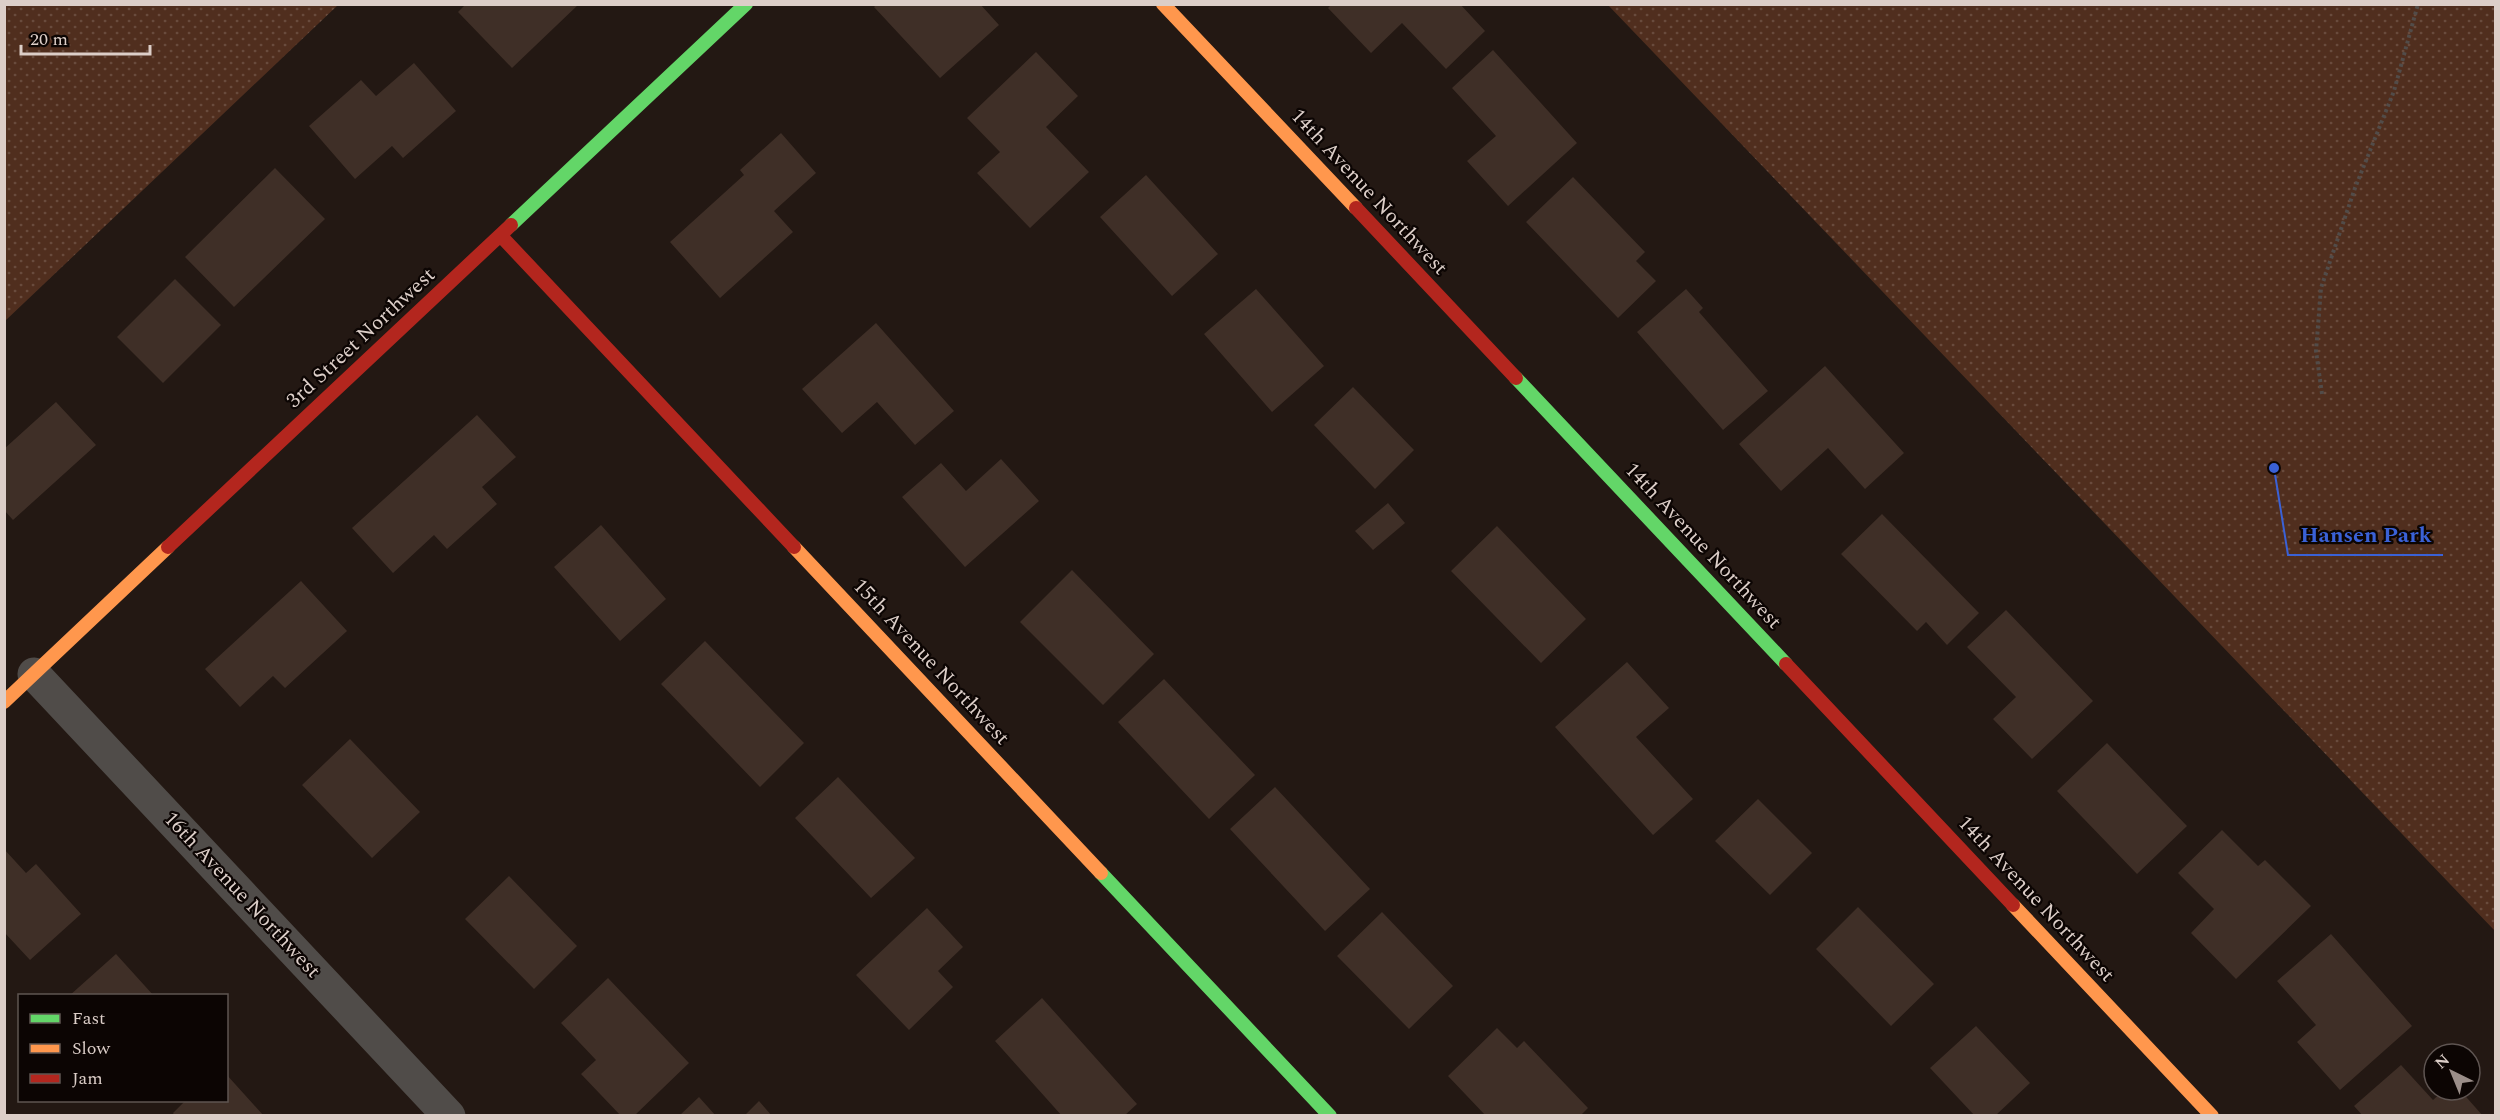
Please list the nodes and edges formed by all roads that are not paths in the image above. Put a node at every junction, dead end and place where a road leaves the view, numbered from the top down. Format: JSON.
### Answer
{"nodes":[{"id":1,"x":746,"y":4,"type":"edge"},
{"id":2,"x":1163,"y":4,"type":"edge"},
{"id":3,"x":501,"y":236,"type":"junction"},
{"id":4,"x":34,"y":674,"type":"junction"},
{"id":5,"x":4,"y":702,"type":"edge"},
{"id":6,"x":449,"y":1116,"type":"edge"},
{"id":7,"x":1330,"y":1116,"type":"edge"},
{"id":8,"x":2212,"y":1116,"type":"edge"}],
"edges":[{"from":1,"to":3,"type":"street","name":"3rd Street Northwest"},
{"from":2,"to":8,"type":"street","name":"14th Avenue Northwest"},
{"from":3,"to":4,"type":"street","name":"3rd Street Northwest"},
{"from":3,"to":7,"type":"street","name":"15th Avenue Northwest"},
{"from":4,"to":5,"type":"street","name":"3rd Street Northwest"},
{"from":4,"to":6,"type":"street","name":"16th Avenue Northwest"}]}
